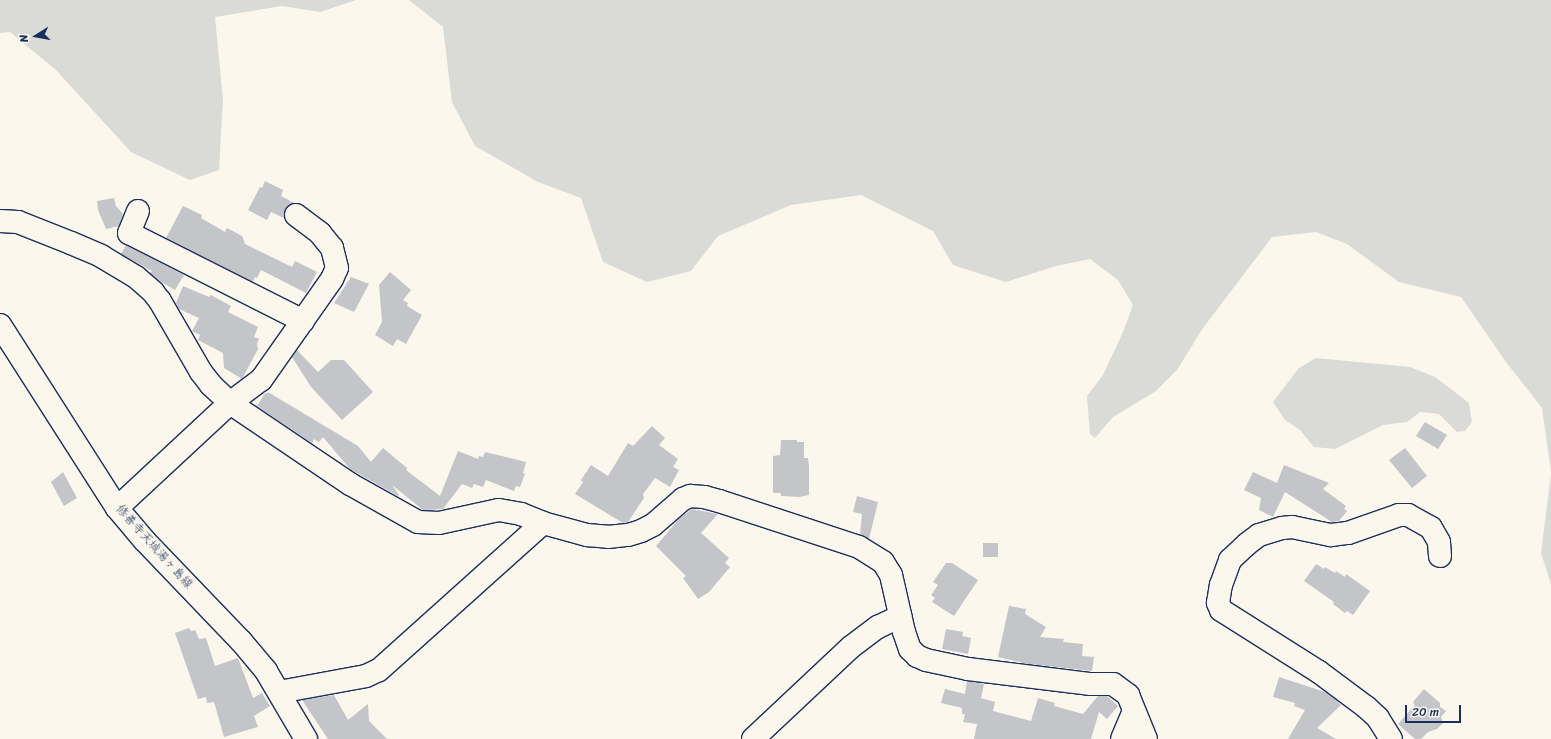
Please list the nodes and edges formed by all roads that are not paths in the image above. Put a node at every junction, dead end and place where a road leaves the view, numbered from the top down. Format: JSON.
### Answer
{"nodes":[{"id":1,"x":138,"y":211,"type":"dead end"},
{"id":2,"x":296,"y":215,"type":"dead end"},
{"id":3,"x":0,"y":221,"type":"edge"},
{"id":4,"x":303,"y":321,"type":"junction"},
{"id":5,"x":0,"y":325,"type":"edge"},
{"id":6,"x":230,"y":403,"type":"junction"},
{"id":7,"x":117,"y":508,"type":"junction"},
{"id":8,"x":543,"y":523,"type":"junction"},
{"id":9,"x":1440,"y":556,"type":"dead end"},
{"id":10,"x":901,"y":616,"type":"junction"},
{"id":11,"x":279,"y":692,"type":"junction"},
{"id":12,"x":1134,"y":711,"type":"junction"},
{"id":13,"x":306,"y":739,"type":"edge"},
{"id":14,"x":753,"y":739,"type":"edge"},
{"id":15,"x":1122,"y":739,"type":"edge"},
{"id":16,"x":1146,"y":739,"type":"edge"},
{"id":17,"x":1391,"y":739,"type":"edge"}],
"edges":[{"from":1,"to":4,"type":"street"},
{"from":2,"to":4,"type":"street"},
{"from":3,"to":6,"type":"street"},
{"from":4,"to":6,"type":"street"},
{"from":5,"to":7,"type":"street","name":"修善寺天城湯ヶ島線"},
{"from":6,"to":7,"type":"street"},
{"from":6,"to":8,"type":"street"},
{"from":7,"to":11,"type":"street","name":"修善寺天城湯ヶ島線"},
{"from":8,"to":10,"type":"street"},
{"from":8,"to":11,"type":"street"},
{"from":9,"to":17,"type":"street"},
{"from":10,"to":12,"type":"street"},
{"from":10,"to":14,"type":"street"},
{"from":11,"to":13,"type":"street","name":"修善寺天城湯ヶ島線"},
{"from":12,"to":15,"type":"street"},
{"from":12,"to":16,"type":"street"}]}
